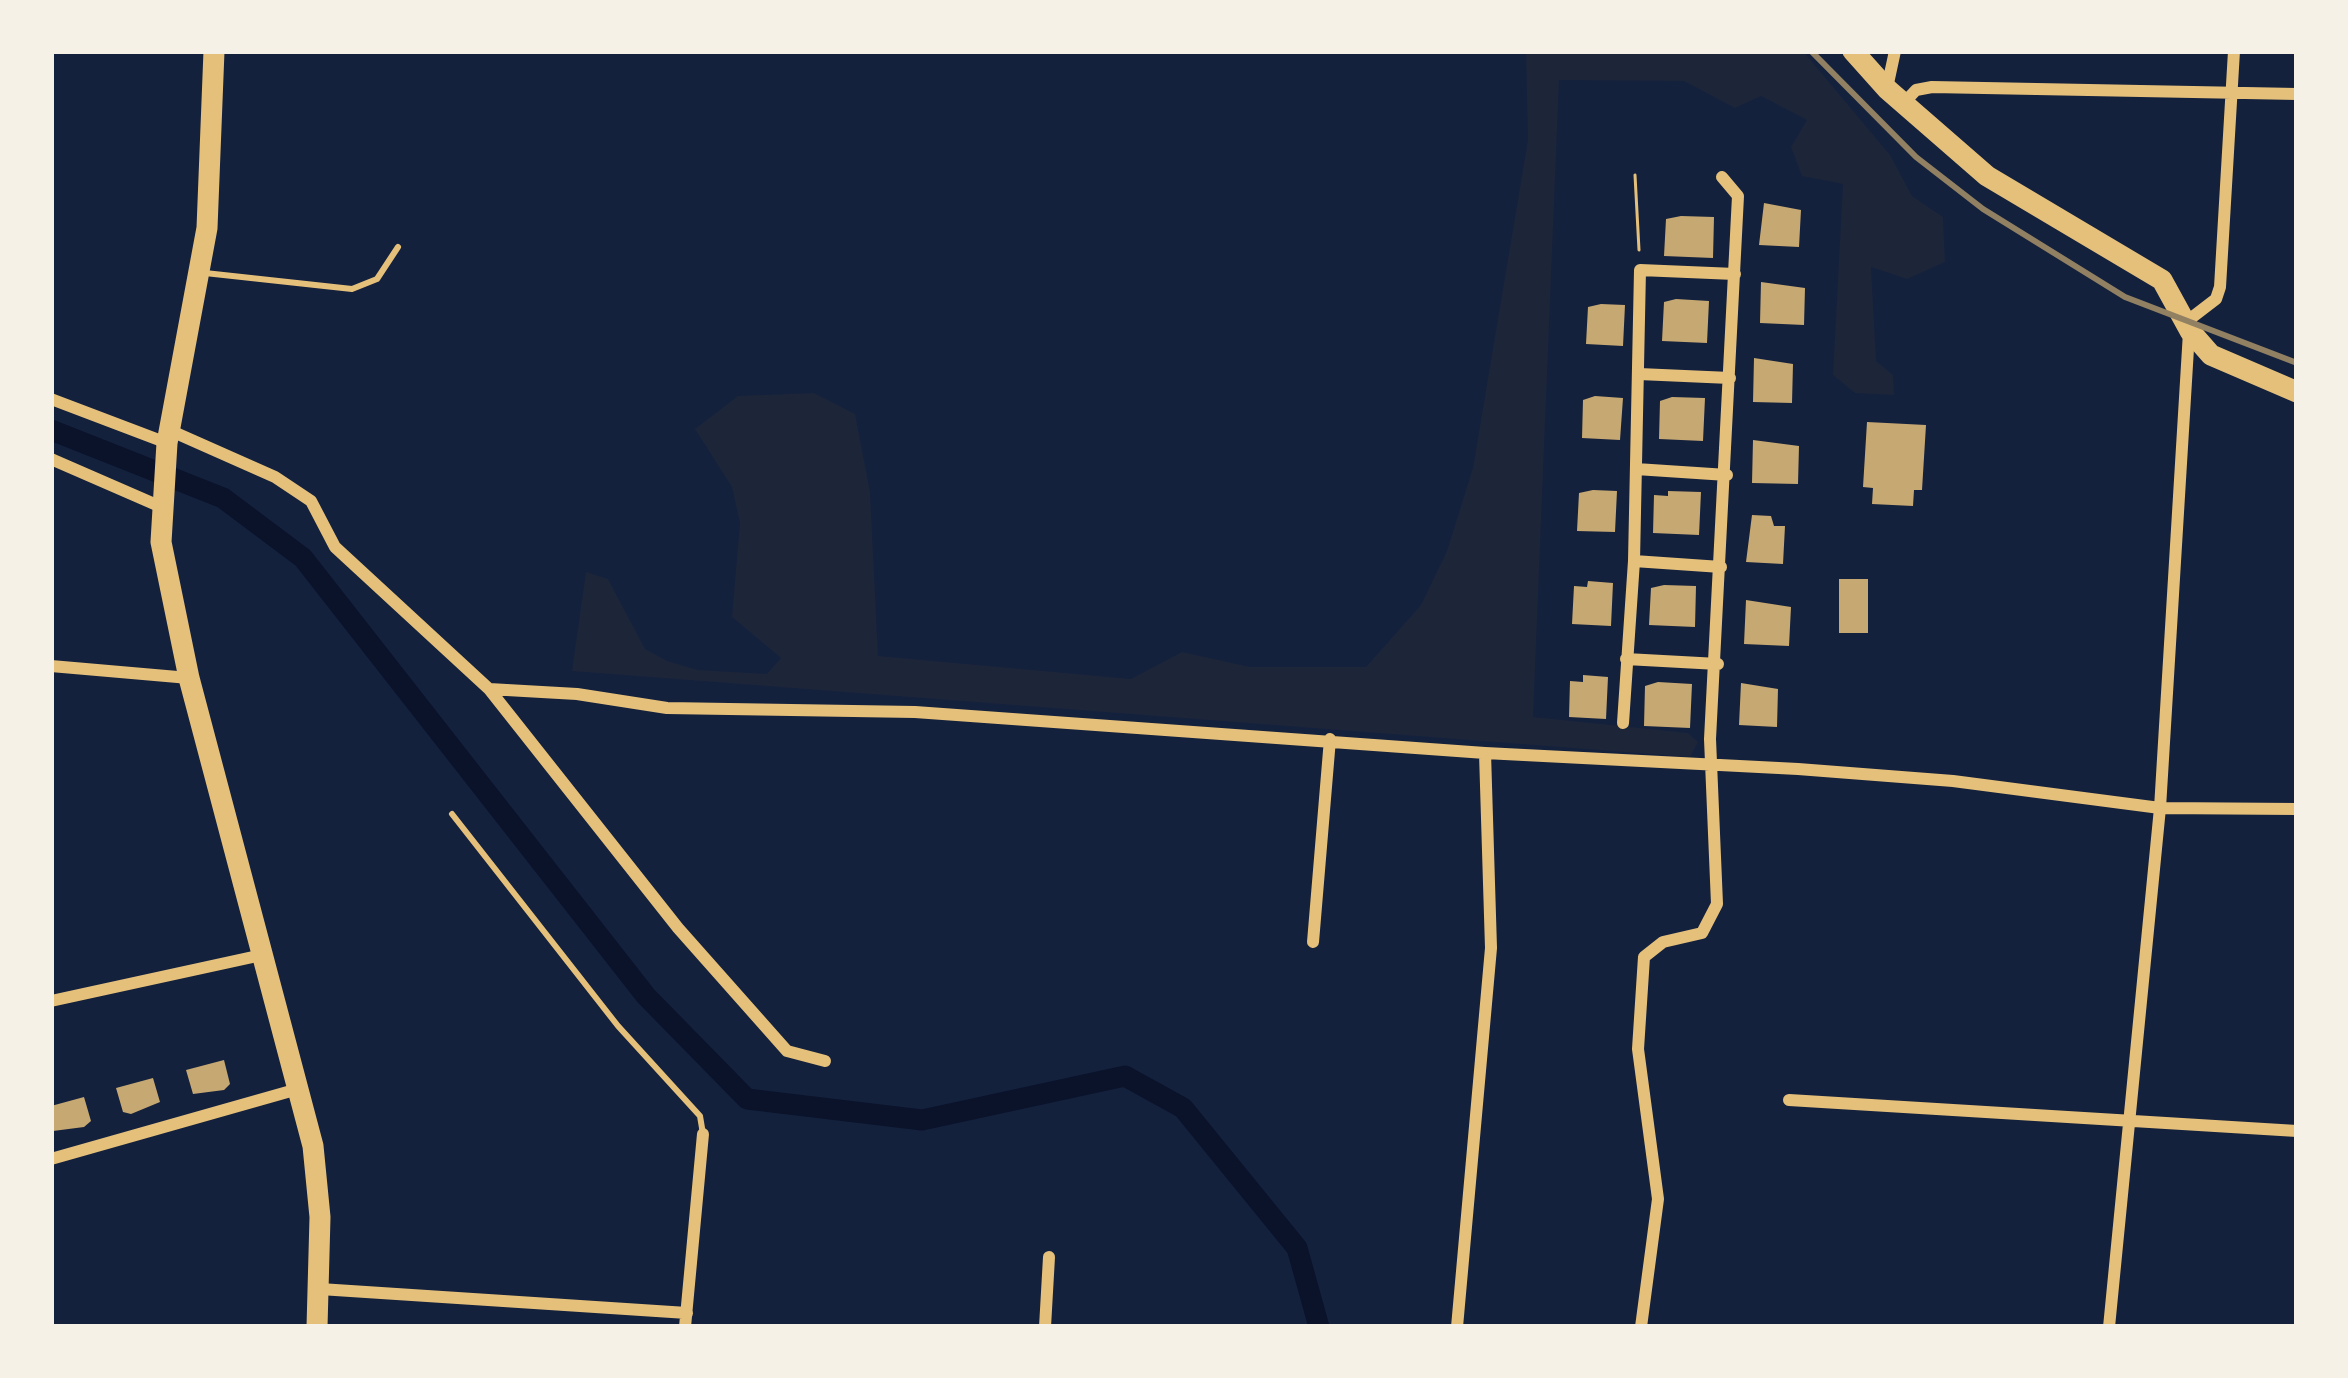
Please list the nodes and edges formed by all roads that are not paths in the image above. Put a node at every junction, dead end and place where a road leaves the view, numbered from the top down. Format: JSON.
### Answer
{"nodes":[{"id":1,"x":214,"y":51,"type":"edge"},
{"id":2,"x":1852,"y":51,"type":"edge"},
{"id":3,"x":1894,"y":51,"type":"edge"},
{"id":4,"x":2234,"y":51,"type":"edge"},
{"id":5,"x":2232,"y":91,"type":"junction"},
{"id":6,"x":2297,"y":94,"type":"edge"},
{"id":7,"x":1895,"y":97,"type":"junction"},
{"id":8,"x":1722,"y":177,"type":"dead end"},
{"id":9,"x":398,"y":247,"type":"dead end"},
{"id":10,"x":201,"y":272,"type":"junction"},
{"id":11,"x":1735,"y":274,"type":"junction"},
{"id":12,"x":2188,"y":326,"type":"junction"},
{"id":13,"x":1640,"y":374,"type":"junction"},
{"id":14,"x":1730,"y":378,"type":"junction"},
{"id":15,"x":2297,"y":392,"type":"edge"},
{"id":16,"x":51,"y":400,"type":"edge"},
{"id":17,"x":168,"y":436,"type":"junction"},
{"id":18,"x":51,"y":459,"type":"edge"},
{"id":19,"x":1636,"y":469,"type":"junction"},
{"id":20,"x":1726,"y":475,"type":"junction"},
{"id":21,"x":159,"y":506,"type":"junction"},
{"id":22,"x":1634,"y":561,"type":"junction"},
{"id":23,"x":1721,"y":567,"type":"junction"},
{"id":24,"x":1627,"y":659,"type":"junction"},
{"id":25,"x":1718,"y":664,"type":"junction"},
{"id":26,"x":51,"y":666,"type":"edge"},
{"id":27,"x":189,"y":678,"type":"junction"},
{"id":28,"x":489,"y":689,"type":"junction"},
{"id":29,"x":1623,"y":722,"type":"dead end"},
{"id":30,"x":1330,"y":739,"type":"junction"},
{"id":31,"x":1485,"y":753,"type":"junction"},
{"id":32,"x":1710,"y":766,"type":"junction"},
{"id":33,"x":2160,"y":808,"type":"junction"},
{"id":34,"x":2297,"y":808,"type":"edge"},
{"id":35,"x":452,"y":814,"type":"dead end"},
{"id":36,"x":1313,"y":942,"type":"dead end"},
{"id":37,"x":262,"y":955,"type":"junction"},
{"id":38,"x":51,"y":1001,"type":"edge"},
{"id":39,"x":825,"y":1061,"type":"dead end"},
{"id":40,"x":300,"y":1089,"type":"junction"},
{"id":41,"x":1789,"y":1100,"type":"dead end"},
{"id":42,"x":2128,"y":1123,"type":"junction"},
{"id":43,"x":2297,"y":1131,"type":"edge"},
{"id":44,"x":703,"y":1134,"type":"joint"},
{"id":45,"x":51,"y":1159,"type":"edge"},
{"id":46,"x":1049,"y":1257,"type":"dead end"},
{"id":47,"x":320,"y":1288,"type":"junction"},
{"id":48,"x":686,"y":1320,"type":"edge"},
{"id":49,"x":317,"y":1327,"type":"edge"},
{"id":50,"x":1045,"y":1327,"type":"edge"},
{"id":51,"x":1457,"y":1327,"type":"edge"},
{"id":52,"x":1641,"y":1327,"type":"edge"},
{"id":53,"x":2109,"y":1327,"type":"edge"}],
"edges":[{"from":1,"to":10,"type":"main road"},
{"from":2,"to":7,"type":"main road"},
{"from":3,"to":7,"type":"street"},
{"from":4,"to":5,"type":"street"},
{"from":5,"to":6,"type":"street"},
{"from":5,"to":7,"type":"street"},
{"from":5,"to":12,"type":"street"},
{"from":7,"to":12,"type":"main road"},
{"from":8,"to":11,"type":"street"},
{"from":9,"to":10,"type":"lane"},
{"from":10,"to":17,"type":"main road"},
{"from":11,"to":13,"type":"street"},
{"from":11,"to":14,"type":"street"},
{"from":12,"to":15,"type":"main road"},
{"from":12,"to":33,"type":"street"},
{"from":13,"to":14,"type":"street"},
{"from":13,"to":19,"type":"street"},
{"from":14,"to":20,"type":"street"},
{"from":16,"to":17,"type":"street"},
{"from":17,"to":21,"type":"main road"},
{"from":17,"to":28,"type":"street"},
{"from":18,"to":21,"type":"street"},
{"from":19,"to":20,"type":"street"},
{"from":19,"to":22,"type":"street"},
{"from":20,"to":23,"type":"street"},
{"from":21,"to":27,"type":"main road"},
{"from":22,"to":23,"type":"street"},
{"from":22,"to":24,"type":"street"},
{"from":23,"to":25,"type":"street"},
{"from":24,"to":25,"type":"street"},
{"from":24,"to":29,"type":"street"},
{"from":25,"to":32,"type":"street"},
{"from":26,"to":27,"type":"street"},
{"from":27,"to":37,"type":"main road"},
{"from":28,"to":30,"type":"street"},
{"from":28,"to":39,"type":"street"},
{"from":30,"to":31,"type":"street"},
{"from":30,"to":36,"type":"street"},
{"from":31,"to":32,"type":"street"},
{"from":31,"to":51,"type":"street"},
{"from":32,"to":33,"type":"street"},
{"from":32,"to":52,"type":"street"},
{"from":33,"to":34,"type":"street"},
{"from":33,"to":42,"type":"street"},
{"from":35,"to":44,"type":"lane"},
{"from":37,"to":38,"type":"street"},
{"from":37,"to":40,"type":"main road"},
{"from":40,"to":45,"type":"street"},
{"from":40,"to":47,"type":"main road"},
{"from":41,"to":42,"type":"street"},
{"from":42,"to":43,"type":"street"},
{"from":42,"to":53,"type":"street"},
{"from":44,"to":48,"type":"street"},
{"from":46,"to":50,"type":"street"},
{"from":47,"to":48,"type":"street"},
{"from":47,"to":49,"type":"main road"}]}
